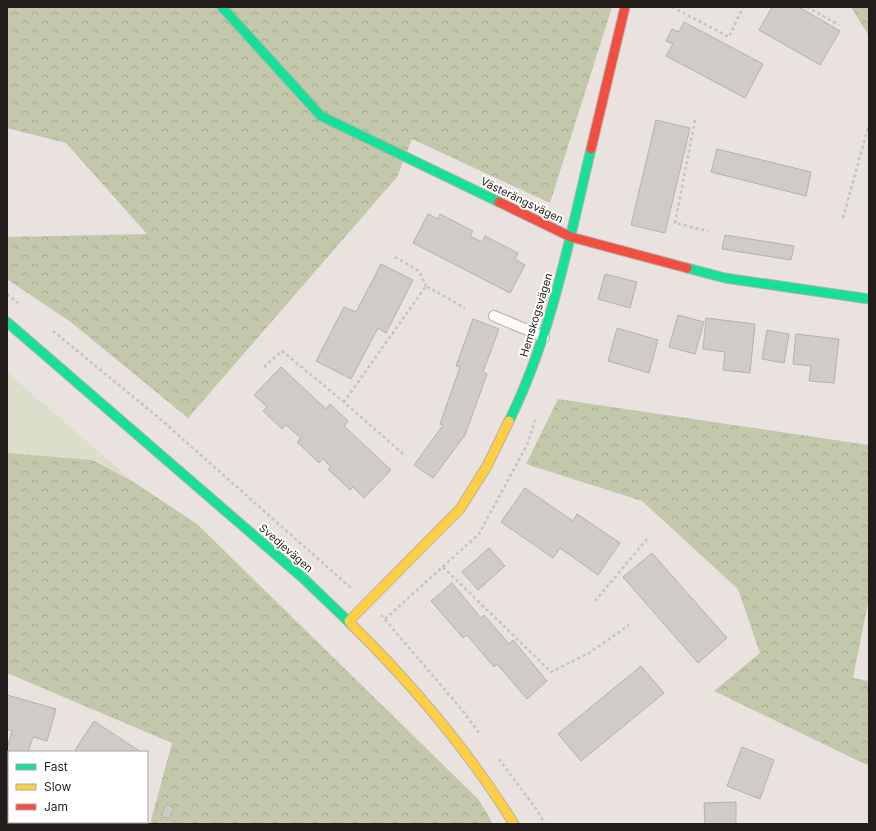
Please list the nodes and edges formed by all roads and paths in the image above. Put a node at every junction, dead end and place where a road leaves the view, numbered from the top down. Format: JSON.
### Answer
{"nodes":[{"id":1,"x":222,"y":7,"type":"edge"},
{"id":2,"x":335,"y":7,"type":"edge"},
{"id":3,"x":625,"y":7,"type":"edge"},
{"id":4,"x":672,"y":7,"type":"edge"},
{"id":5,"x":743,"y":7,"type":"edge"},
{"id":6,"x":807,"y":7,"type":"edge"},
{"id":7,"x":839,"y":25,"type":"dead end"},
{"id":8,"x":283,"y":72,"type":"junction"},
{"id":9,"x":695,"y":120,"type":"dead end"},
{"id":10,"x":869,"y":124,"type":"edge"},
{"id":11,"x":843,"y":218,"type":"dead end"},
{"id":12,"x":708,"y":231,"type":"dead end"},
{"id":13,"x":571,"y":237,"type":"junction"},
{"id":14,"x":395,"y":257,"type":"dead end"},
{"id":15,"x":426,"y":286,"type":"junction"},
{"id":16,"x":869,"y":299,"type":"edge"},
{"id":17,"x":465,"y":308,"type":"dead end"},
{"id":18,"x":494,"y":316,"type":"dead end"},
{"id":19,"x":7,"y":322,"type":"edge"},
{"id":20,"x":544,"y":337,"type":"junction"},
{"id":21,"x":264,"y":367,"type":"dead end"},
{"id":22,"x":344,"y":402,"type":"junction"},
{"id":23,"x":402,"y":454,"type":"dead end"},
{"id":24,"x":646,"y":539,"type":"dead end"},
{"id":25,"x":443,"y":567,"type":"dead end"},
{"id":26,"x":595,"y":601,"type":"dead end"},
{"id":27,"x":349,"y":621,"type":"junction"},
{"id":28,"x":629,"y":625,"type":"dead end"},
{"id":29,"x":514,"y":824,"type":"edge"}],
"edges":[{"from":1,"to":8,"type":"street","name":"Västerängsvägen"},
{"from":2,"to":8,"type":"path"},
{"from":3,"to":13,"type":"street","name":"Hemskogsvägen"},
{"from":4,"to":5,"type":"path"},
{"from":6,"to":7,"type":"path"},
{"from":8,"to":13,"type":"street","name":"Västerängsvägen"},
{"from":9,"to":12,"type":"path"},
{"from":10,"to":11,"type":"path"},
{"from":13,"to":16,"type":"street","name":"Västerängsvägen"},
{"from":13,"to":20,"type":"street","name":"Hemskogsvägen"},
{"from":14,"to":15,"type":"path"},
{"from":15,"to":17,"type":"path"},
{"from":15,"to":22,"type":"path"},
{"from":18,"to":20,"type":"lane"},
{"from":19,"to":27,"type":"street","name":"Svedjevägen"},
{"from":20,"to":27,"type":"street","name":"Hemskogsvägen"},
{"from":21,"to":22,"type":"path"},
{"from":22,"to":23,"type":"path"},
{"from":24,"to":26,"type":"path"},
{"from":25,"to":28,"type":"path"},
{"from":27,"to":29,"type":"street","name":"Svedjevägen"}]}
